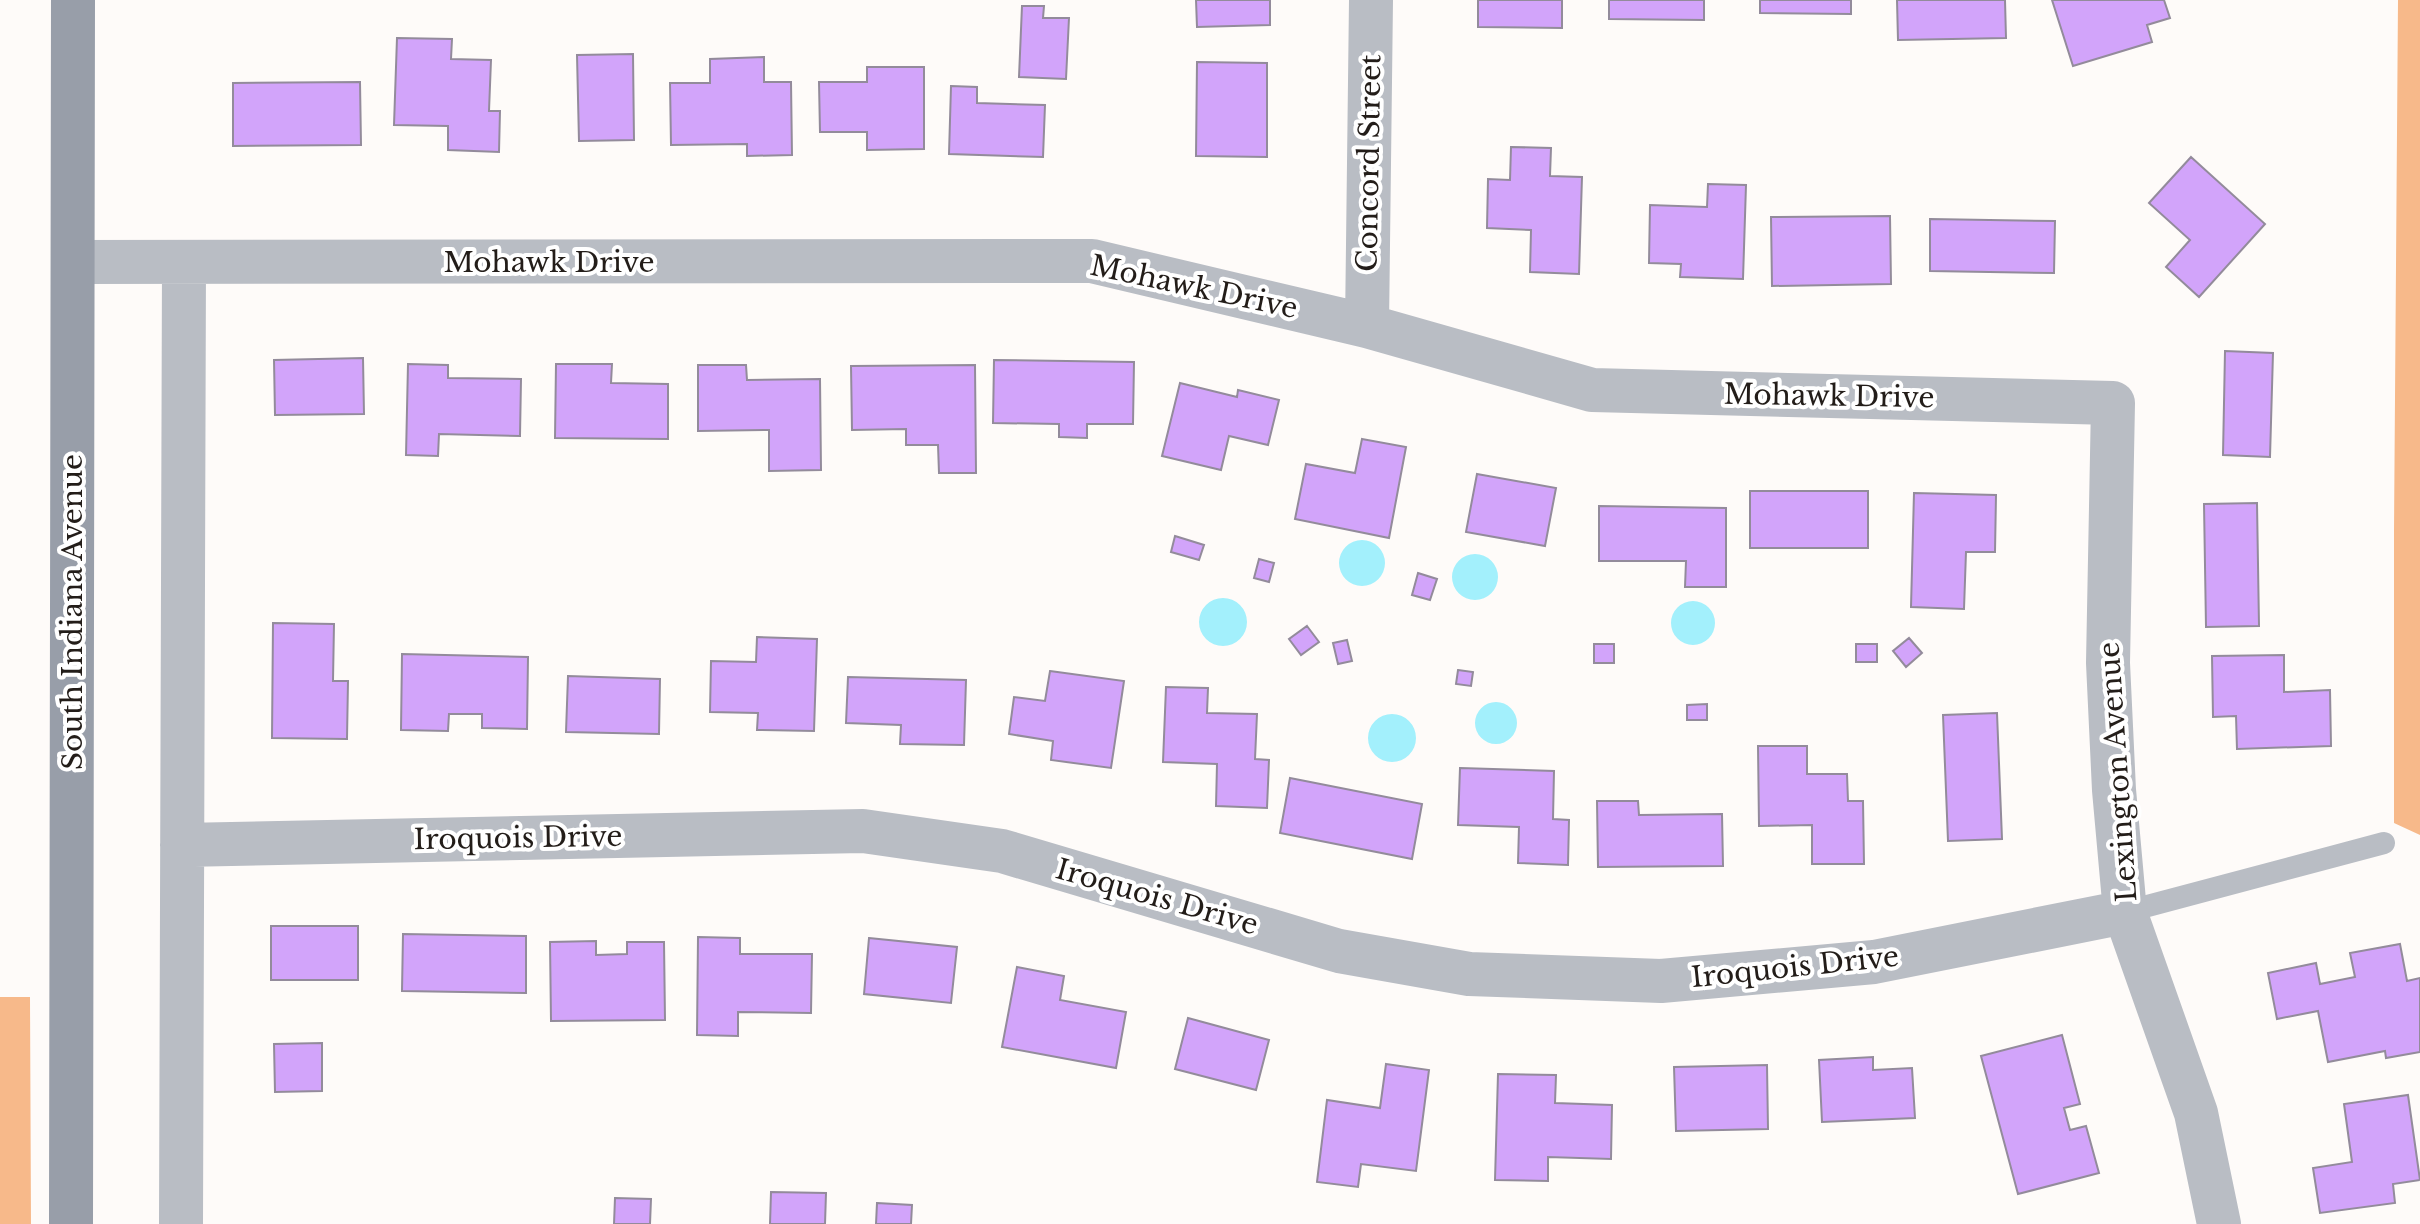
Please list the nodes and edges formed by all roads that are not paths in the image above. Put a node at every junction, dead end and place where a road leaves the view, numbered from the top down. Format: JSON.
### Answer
{"nodes":[{"id":1,"x":73,"y":0,"type":"edge"},
{"id":2,"x":1371,"y":0,"type":"edge"},
{"id":3,"x":73,"y":262,"type":"junction"},
{"id":4,"x":184,"y":262,"type":"junction"},
{"id":5,"x":1367,"y":326,"type":"junction"},
{"id":6,"x":2113,"y":403,"type":"joint"},
{"id":7,"x":2384,"y":843,"type":"dead end"},
{"id":8,"x":182,"y":845,"type":"junction"},
{"id":9,"x":2125,"y":912,"type":"junction"},
{"id":10,"x":71,"y":1224,"type":"edge"},
{"id":11,"x":181,"y":1224,"type":"edge"},
{"id":12,"x":2219,"y":1224,"type":"edge"}],
"edges":[{"from":1,"to":3,"type":"main road","name":"South Indiana Avenue"},
{"from":2,"to":5,"type":"street","name":"Concord Street"},
{"from":3,"to":4,"type":"street","name":"Mohawk Drive"},
{"from":3,"to":10,"type":"main road","name":"South Indiana Avenue"},
{"from":4,"to":5,"type":"street","name":"Mohawk Drive"},
{"from":4,"to":8,"type":"street"},
{"from":5,"to":6,"type":"street","name":"Mohawk Drive"},
{"from":6,"to":9,"type":"street","name":"Lexington Avenue"},
{"from":7,"to":9,"type":"lane"},
{"from":8,"to":9,"type":"street","name":"Iroquois Drive"},
{"from":8,"to":11,"type":"street"},
{"from":9,"to":12,"type":"street","name":"Lexington Avenue"}]}
